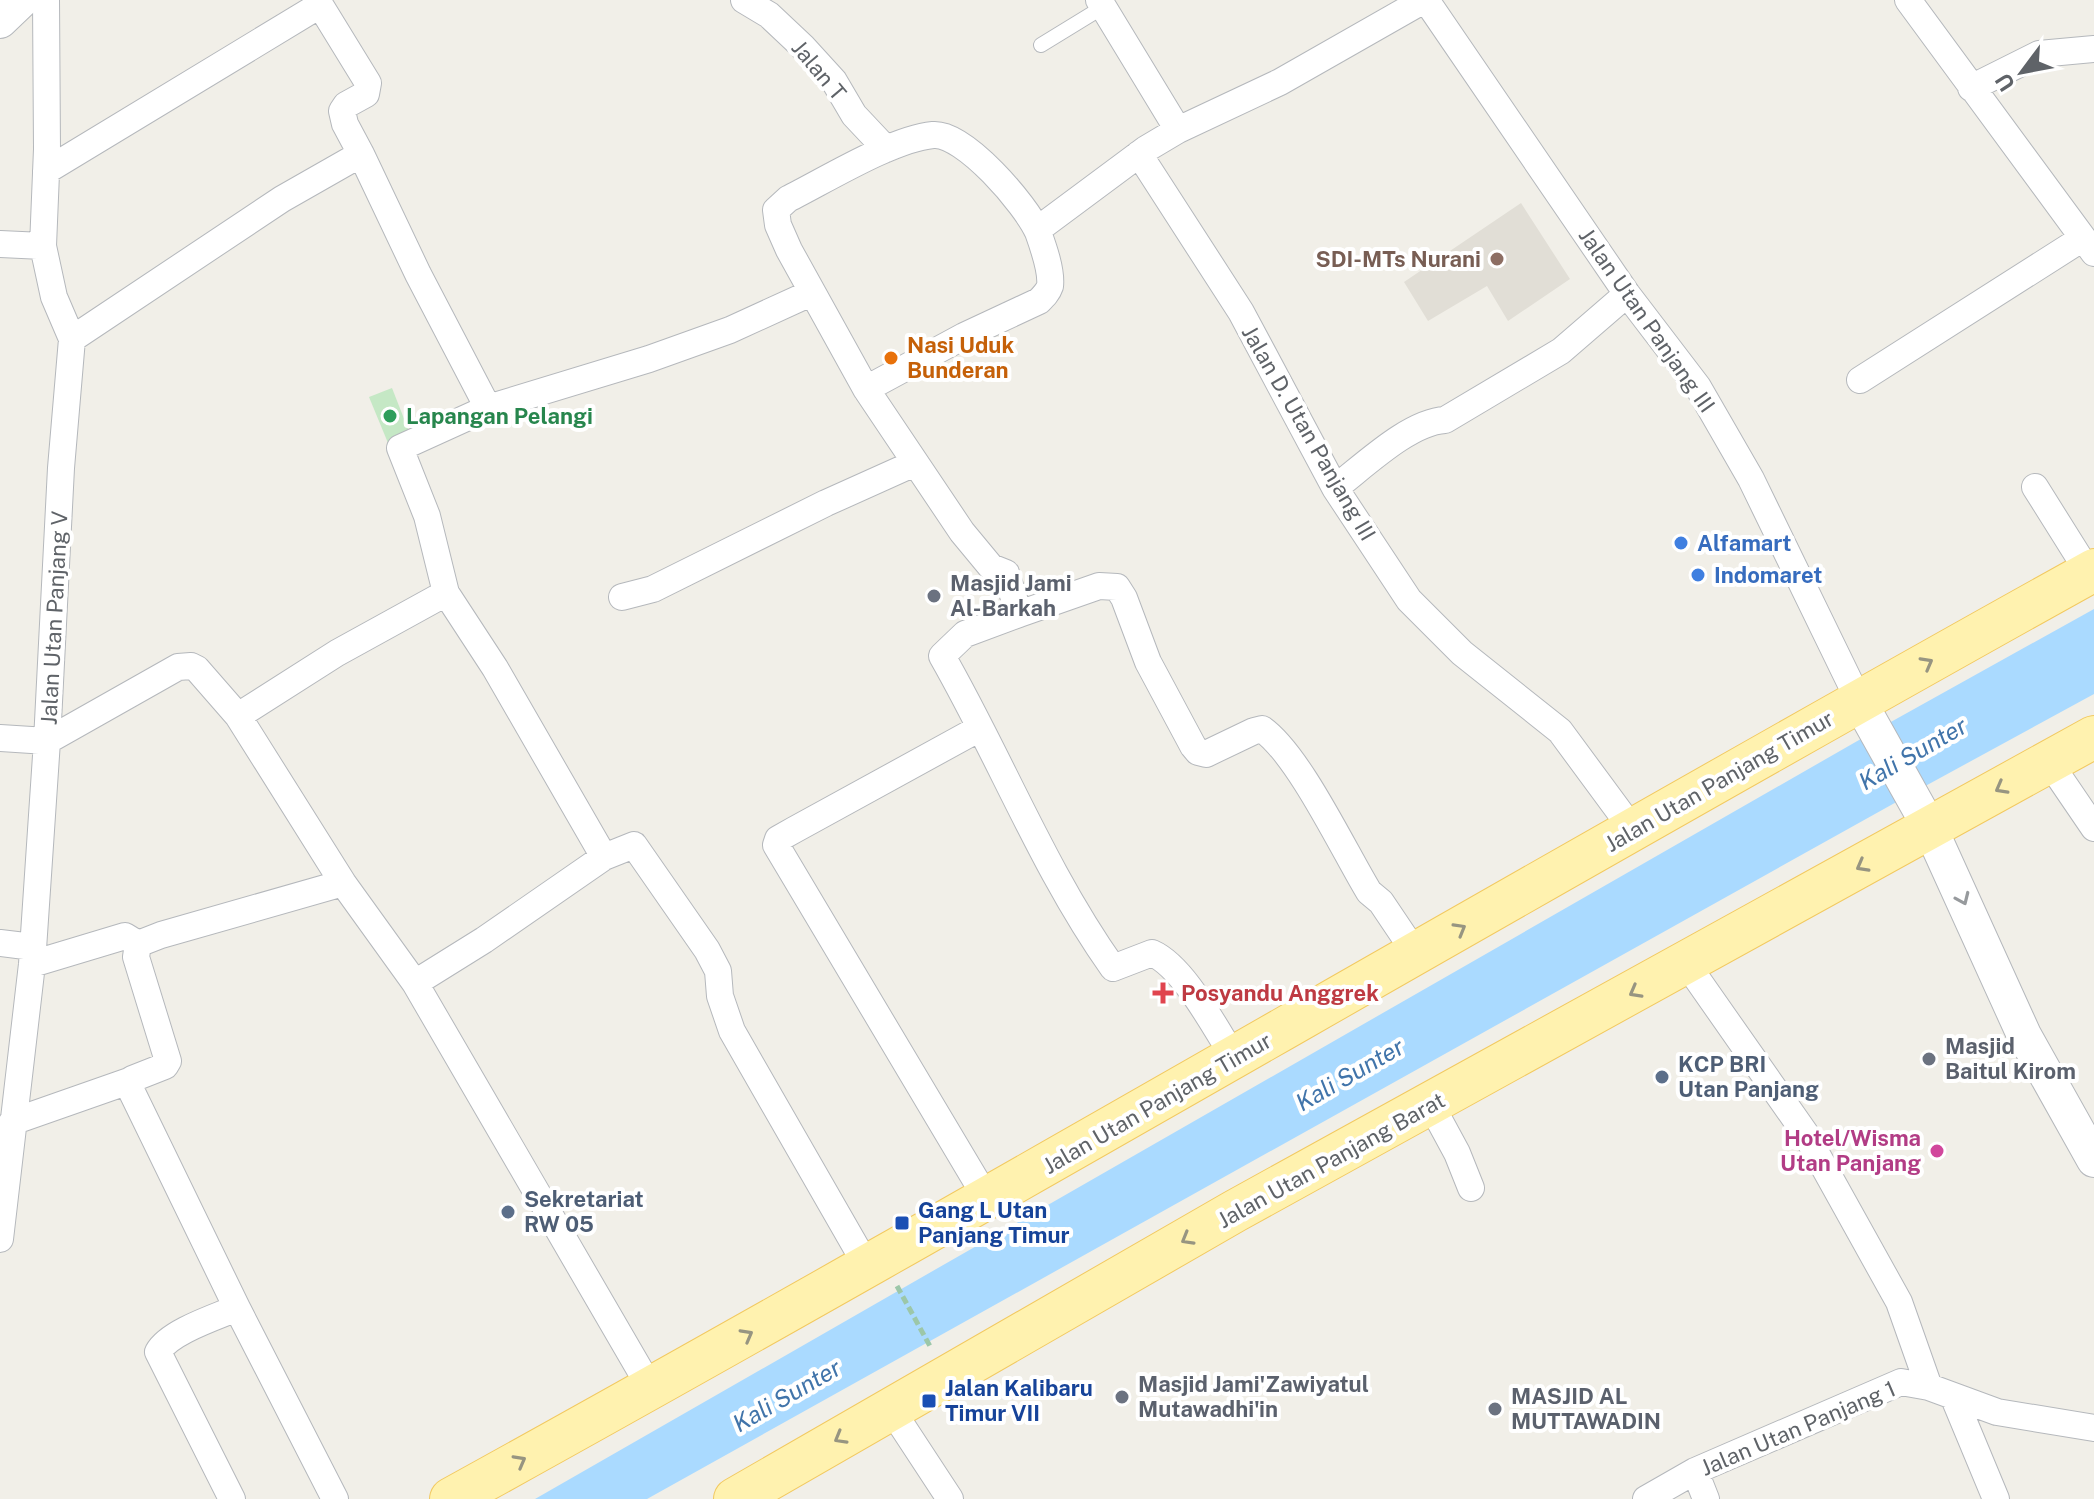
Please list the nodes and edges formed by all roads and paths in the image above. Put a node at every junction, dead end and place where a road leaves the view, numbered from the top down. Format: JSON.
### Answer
{"nodes":[{"id":1,"x":22,"y":0,"type":"edge"},
{"id":2,"x":46,"y":0,"type":"edge"},
{"id":3,"x":744,"y":0,"type":"edge"},
{"id":4,"x":1425,"y":0,"type":"edge"},
{"id":5,"x":1908,"y":0,"type":"edge"},
{"id":6,"x":318,"y":3,"type":"edge"},
{"id":7,"x":1101,"y":3,"type":"edge"},
{"id":8,"x":0,"y":21,"type":"edge"},
{"id":9,"x":1041,"y":45,"type":"dead end"},
{"id":10,"x":2094,"y":49,"type":"edge"},
{"id":11,"x":1971,"y":88,"type":"junction"},
{"id":12,"x":1178,"y":130,"type":"junction"},
{"id":13,"x":886,"y":149,"type":"junction"},
{"id":14,"x":361,"y":154,"type":"junction"},
{"id":15,"x":1139,"y":154,"type":"junction"},
{"id":16,"x":46,"y":171,"type":"junction"},
{"id":17,"x":1037,"y":230,"type":"junction"},
{"id":18,"x":0,"y":244,"type":"edge"},
{"id":19,"x":43,"y":246,"type":"junction"},
{"id":20,"x":2088,"y":246,"type":"edge"},
{"id":21,"x":811,"y":293,"type":"junction"},
{"id":22,"x":1627,"y":294,"type":"junction"},
{"id":23,"x":72,"y":339,"type":"junction"},
{"id":24,"x":1860,"y":380,"type":"dead end"},
{"id":25,"x":866,"y":389,"type":"junction"},
{"id":26,"x":488,"y":408,"type":"junction"},
{"id":27,"x":915,"y":463,"type":"junction"},
{"id":28,"x":2035,"y":487,"type":"dead end"},
{"id":29,"x":1335,"y":488,"type":"junction"},
{"id":30,"x":2092,"y":572,"type":"edge"},
{"id":31,"x":446,"y":593,"type":"junction"},
{"id":32,"x":622,"y":597,"type":"dead end"},
{"id":33,"x":1019,"y":614,"type":"junction"},
{"id":34,"x":1863,"y":709,"type":"junction"},
{"id":35,"x":238,"y":716,"type":"junction"},
{"id":36,"x":980,"y":728,"type":"junction"},
{"id":37,"x":2094,"y":737,"type":"edge"},
{"id":38,"x":0,"y":738,"type":"edge"},
{"id":39,"x":47,"y":741,"type":"junction"},
{"id":40,"x":2049,"y":762,"type":"junction"},
{"id":41,"x":1926,"y":820,"type":"junction"},
{"id":42,"x":2094,"y":828,"type":"edge"},
{"id":43,"x":1633,"y":830,"type":"junction"},
{"id":44,"x":604,"y":857,"type":"junction"},
{"id":45,"x":343,"y":883,"type":"junction"},
{"id":46,"x":0,"y":943,"type":"edge"},
{"id":47,"x":138,"y":944,"type":"junction"},
{"id":48,"x":1416,"y":954,"type":"junction"},
{"id":49,"x":32,"y":956,"type":"junction"},
{"id":50,"x":1686,"y":963,"type":"junction"},
{"id":51,"x":415,"y":983,"type":"junction"},
{"id":52,"x":1235,"y":1059,"type":"junction"},
{"id":53,"x":129,"y":1081,"type":"junction"},
{"id":54,"x":8,"y":1087,"type":"edge"},
{"id":55,"x":1431,"y":1105,"type":"junction"},
{"id":56,"x":12,"y":1122,"type":"junction"},
{"id":57,"x":2094,"y":1160,"type":"edge"},
{"id":58,"x":1471,"y":1188,"type":"dead end"},
{"id":59,"x":987,"y":1199,"type":"junction"},
{"id":60,"x":0,"y":1239,"type":"edge"},
{"id":61,"x":879,"y":1271,"type":"junction"},
{"id":62,"x":237,"y":1308,"type":"junction"},
{"id":63,"x":932,"y":1349,"type":"dead end"},
{"id":64,"x":1929,"y":1387,"type":"junction"},
{"id":65,"x":651,"y":1389,"type":"junction"},
{"id":66,"x":1954,"y":1398,"type":"junction"},
{"id":67,"x":891,"y":1409,"type":"junction"},
{"id":68,"x":2094,"y":1428,"type":"edge"},
{"id":69,"x":1695,"y":1471,"type":"junction"},
{"id":70,"x":232,"y":1499,"type":"edge"},
{"id":71,"x":335,"y":1499,"type":"edge"},
{"id":72,"x":451,"y":1499,"type":"edge"},
{"id":73,"x":735,"y":1499,"type":"edge"},
{"id":74,"x":950,"y":1499,"type":"edge"},
{"id":75,"x":1646,"y":1499,"type":"edge"},
{"id":76,"x":1706,"y":1499,"type":"edge"},
{"id":77,"x":1996,"y":1499,"type":"edge"}],
"edges":[{"from":1,"to":8,"type":"street"},
{"from":2,"to":16,"type":"street","name":"Jalan Utan Panjang V"},
{"from":3,"to":13,"type":"street","name":"Jalan T"},
{"from":4,"to":12,"type":"street"},
{"from":4,"to":22,"type":"street","name":"Jalan Utan Panjang III"},
{"from":5,"to":11,"type":"street"},
{"from":6,"to":14,"type":"street"},
{"from":6,"to":16,"type":"street"},
{"from":7,"to":9,"type":"lane"},
{"from":7,"to":12,"type":"street"},
{"from":10,"to":11,"type":"street"},
{"from":11,"to":20,"type":"street"},
{"from":12,"to":15,"type":"street"},
{"from":13,"to":17,"type":"street"},
{"from":13,"to":21,"type":"street"},
{"from":14,"to":23,"type":"street"},
{"from":14,"to":26,"type":"street"},
{"from":15,"to":17,"type":"street"},
{"from":15,"to":29,"type":"street","name":"Jalan D. Utan Panjang III"},
{"from":16,"to":19,"type":"street","name":"Jalan Utan Panjang V"},
{"from":17,"to":25,"type":"street"},
{"from":18,"to":19,"type":"street"},
{"from":19,"to":23,"type":"street","name":"Jalan Utan Panjang V"},
{"from":20,"to":24,"type":"street"},
{"from":21,"to":25,"type":"street"},
{"from":21,"to":26,"type":"street"},
{"from":22,"to":29,"type":"street"},
{"from":22,"to":34,"type":"street","name":"Jalan Utan Panjang III"},
{"from":23,"to":39,"type":"street","name":"Jalan Utan Panjang V"},
{"from":25,"to":27,"type":"street"},
{"from":26,"to":31,"type":"street"},
{"from":27,"to":32,"type":"street"},
{"from":27,"to":33,"type":"street"},
{"from":28,"to":30,"type":"street"},
{"from":29,"to":43,"type":"street","name":"Jalan D. Utan Panjang III"},
{"from":34,"to":30,"type":"main road","name":"Jalan Utan Panjang Timur","one_way":true},
{"from":31,"to":35,"type":"street"},
{"from":31,"to":44,"type":"street"},
{"from":33,"to":36,"type":"street"},
{"from":33,"to":48,"type":"street"},
{"from":34,"to":41,"type":"street"},
{"from":34,"to":43,"type":"main road","name":"Jalan Utan Panjang Timur"},
{"from":35,"to":39,"type":"street"},
{"from":35,"to":45,"type":"street"},
{"from":36,"to":52,"type":"street"},
{"from":36,"to":59,"type":"street"},
{"from":37,"to":40,"type":"main road","name":"Jalan Utan Panjang Barat"},
{"from":38,"to":39,"type":"street"},
{"from":39,"to":49,"type":"street","name":"Jalan Utan Panjang V"},
{"from":40,"to":41,"type":"main road","name":"Jalan Utan Panjang Barat","one_way":true},
{"from":40,"to":42,"type":"street"},
{"from":41,"to":50,"type":"main road","name":"Jalan Utan Panjang Barat","one_way":true},
{"from":41,"to":57,"type":"street","one_way":true},
{"from":48,"to":43,"type":"main road","name":"Jalan Utan Panjang Timur","one_way":true},
{"from":44,"to":51,"type":"street"},
{"from":44,"to":61,"type":"street"},
{"from":45,"to":47,"type":"street"},
{"from":45,"to":51,"type":"street"},
{"from":46,"to":49,"type":"street"},
{"from":47,"to":49,"type":"street"},
{"from":47,"to":53,"type":"street"},
{"from":48,"to":52,"type":"main road","name":"Jalan Utan Panjang Timur"},
{"from":49,"to":54,"type":"street","name":"Jalan Utan Panjang V"},
{"from":50,"to":55,"type":"main road","name":"Jalan Utan Panjang Barat","one_way":true},
{"from":50,"to":64,"type":"street"},
{"from":51,"to":65,"type":"street"},
{"from":52,"to":59,"type":"main road","name":"Jalan Utan Panjang Timur"},
{"from":53,"to":56,"type":"street"},
{"from":53,"to":62,"type":"street"},
{"from":54,"to":56,"type":"street","name":"Jalan Utan Panjang V"},
{"from":55,"to":58,"type":"street"},
{"from":55,"to":67,"type":"main road","name":"Jalan Utan Panjang Barat","one_way":true},
{"from":56,"to":60,"type":"street","name":"Jalan Utan Panjang V"},
{"from":59,"to":61,"type":"main road","name":"Jalan Utan Panjang Timur"},
{"from":61,"to":63,"type":"path"},
{"from":65,"to":61,"type":"main road","name":"Jalan Utan Panjang Timur","one_way":true},
{"from":62,"to":70,"type":"street"},
{"from":62,"to":71,"type":"street"},
{"from":64,"to":66,"type":"street","name":"Jalan Utan Panjang 1"},
{"from":64,"to":69,"type":"street","name":"Jalan Utan Panjang 1"},
{"from":72,"to":65,"type":"main road","name":"Jalan Utan Panjang Timur","one_way":true},
{"from":66,"to":68,"type":"street","name":"Jalan Utan Panjang 1"},
{"from":66,"to":77,"type":"street"},
{"from":67,"to":73,"type":"main road","name":"Jalan Utan Panjang Barat","one_way":true},
{"from":67,"to":74,"type":"street"},
{"from":69,"to":75,"type":"street","name":"Jalan Utan Panjang 1"},
{"from":69,"to":76,"type":"street"}]}
